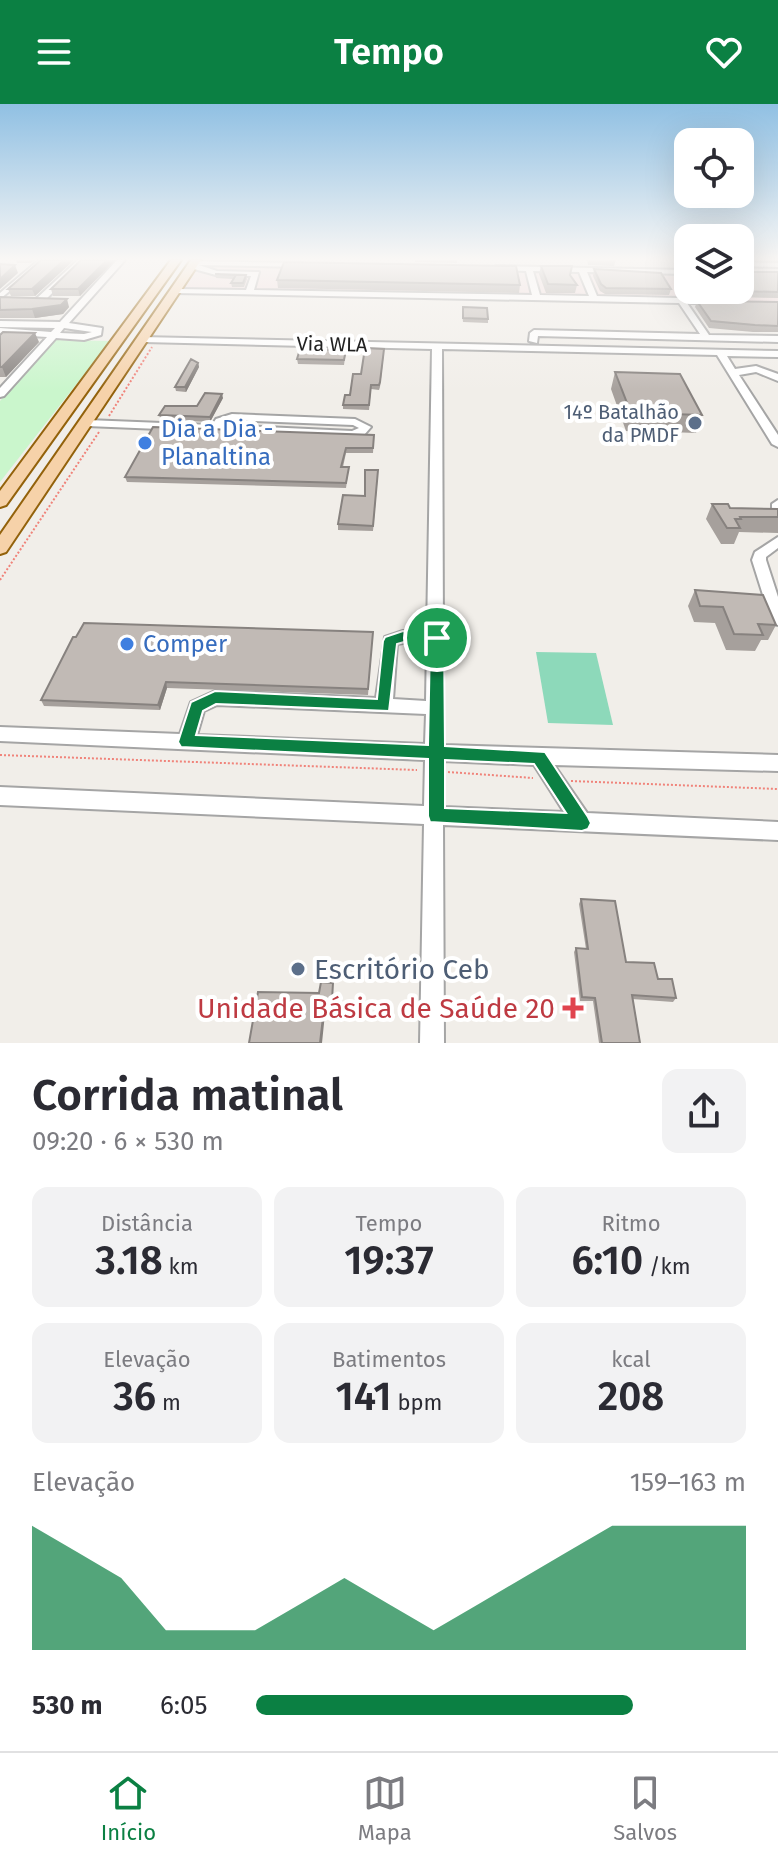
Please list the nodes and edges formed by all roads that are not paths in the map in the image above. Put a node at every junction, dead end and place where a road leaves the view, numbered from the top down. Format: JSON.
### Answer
{"nodes":[{"id":1,"x":81,"y":304,"type":"edge"},
{"id":2,"x":145,"y":304,"type":"edge"},
{"id":3,"x":168,"y":304,"type":"edge"},
{"id":4,"x":684,"y":304,"type":"edge"},
{"id":5,"x":0,"y":324,"type":"edge"},
{"id":6,"x":59,"y":329,"type":"junction"},
{"id":7,"x":5,"y":331,"type":"edge"},
{"id":8,"x":706,"y":337,"type":"junction"},
{"id":9,"x":144,"y":339,"type":"junction"},
{"id":10,"x":778,"y":339,"type":"edge"},
{"id":11,"x":0,"y":341,"type":"edge"},
{"id":12,"x":534,"y":341,"type":"junction"},
{"id":13,"x":437,"y":346,"type":"junction"},
{"id":14,"x":521,"y":348,"type":"junction"},
{"id":15,"x":548,"y":349,"type":"junction"},
{"id":16,"x":136,"y":351,"type":"junction"},
{"id":17,"x":720,"y":352,"type":"junction"},
{"id":18,"x":110,"y":353,"type":"junction"},
{"id":19,"x":773,"y":354,"type":"edge"},
{"id":20,"x":126,"y":365,"type":"junction"},
{"id":21,"x":101,"y":366,"type":"junction"},
{"id":22,"x":778,"y":367,"type":"edge"},
{"id":23,"x":733,"y":374,"type":"junction"},
{"id":24,"x":778,"y":378,"type":"edge"},
{"id":25,"x":2,"y":390,"type":"edge"},
{"id":26,"x":87,"y":423,"type":"junction"},
{"id":27,"x":276,"y":425,"type":"junction"},
{"id":28,"x":778,"y":444,"type":"edge"},
{"id":29,"x":0,"y":502,"type":"edge"},
{"id":30,"x":778,"y":504,"type":"edge"},
{"id":31,"x":778,"y":511,"type":"edge"},
{"id":32,"x":778,"y":541,"type":"edge"},
{"id":33,"x":0,"y":548,"type":"edge"},
{"id":34,"x":778,"y":620,"type":"edge"},
{"id":35,"x":437,"y":638,"type":"junction"},
{"id":36,"x":384,"y":706,"type":"junction"},
{"id":37,"x":436,"y":708,"type":"junction"},
{"id":38,"x":0,"y":734,"type":"edge"},
{"id":39,"x":186,"y":742,"type":"junction"},
{"id":40,"x":539,"y":757,"type":"junction"},
{"id":41,"x":436,"y":762,"type":"junction"},
{"id":42,"x":778,"y":763,"type":"edge"},
{"id":43,"x":0,"y":796,"type":"edge"},
{"id":44,"x":436,"y":816,"type":"junction"},
{"id":45,"x":582,"y":823,"type":"junction"},
{"id":46,"x":778,"y":831,"type":"edge"},
{"id":47,"x":432,"y":1043,"type":"edge"}],
"edges":[{"from":1,"to":6,"type":"street"},
{"from":2,"to":18,"type":"main road"},
{"from":3,"to":9,"type":"main road"},
{"from":4,"to":8,"type":"street"},
{"from":5,"to":6,"type":"street"},
{"from":6,"to":7,"type":"street"},
{"from":6,"to":25,"type":"street"},
{"from":7,"to":11,"type":"street"},
{"from":8,"to":10,"type":"street","name":"Via WLA"},
{"from":8,"to":12,"type":"street","name":"Via WLA"},
{"from":9,"to":13,"type":"street","name":"Via WLA"},
{"from":9,"to":16,"type":"main road"},
{"from":12,"to":14,"type":"street","name":"Via WLA"},
{"from":12,"to":15,"type":"street","name":"Via WLA"},
{"from":13,"to":14,"type":"street","name":"Via WLA"},
{"from":13,"to":35,"type":"street"},
{"from":14,"to":15,"type":"street","name":"Via WLA"},
{"from":15,"to":17,"type":"street","name":"Via WLA"},
{"from":16,"to":18,"type":"main road"},
{"from":16,"to":20,"type":"main road"},
{"from":17,"to":19,"type":"street","name":"Via WLA"},
{"from":17,"to":23,"type":"street"},
{"from":18,"to":21,"type":"main road"},
{"from":19,"to":22,"type":"street"},
{"from":20,"to":21,"type":"main road"},
{"from":20,"to":26,"type":"main road"},
{"from":21,"to":29,"type":"main road"},
{"from":23,"to":24,"type":"street"},
{"from":23,"to":28,"type":"street"},
{"from":26,"to":27,"type":"street"},
{"from":26,"to":33,"type":"main road"},
{"from":27,"to":27,"type":"street"},
{"from":30,"to":31,"type":"street"},
{"from":32,"to":34,"type":"street"},
{"from":35,"to":36,"type":"street"},
{"from":35,"to":37,"type":"street"},
{"from":36,"to":37,"type":"street"},
{"from":36,"to":39,"type":"street"},
{"from":37,"to":41,"type":"street"},
{"from":38,"to":39,"type":"street"},
{"from":39,"to":41,"type":"street"},
{"from":40,"to":41,"type":"street"},
{"from":40,"to":42,"type":"street"},
{"from":40,"to":45,"type":"street"},
{"from":41,"to":44,"type":"street"},
{"from":43,"to":44,"type":"street"},
{"from":44,"to":45,"type":"street"},
{"from":44,"to":47,"type":"street"},
{"from":45,"to":46,"type":"street"}]}
